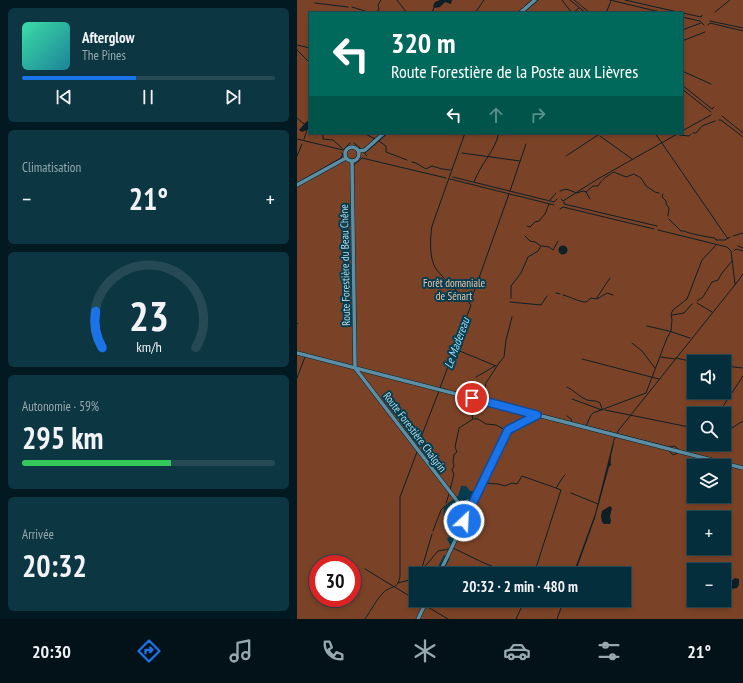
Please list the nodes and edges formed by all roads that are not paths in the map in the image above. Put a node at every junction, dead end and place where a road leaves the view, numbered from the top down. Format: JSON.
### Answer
{"nodes":[{"id":1,"x":535,"y":0,"type":"edge"},
{"id":2,"x":521,"y":12,"type":"edge"},
{"id":3,"x":383,"y":134,"type":"edge"},
{"id":4,"x":359,"y":152,"type":"junction"},
{"id":5,"x":345,"y":158,"type":"junction"},
{"id":6,"x":352,"y":162,"type":"junction"},
{"id":7,"x":297,"y":185,"type":"edge"},
{"id":8,"x":297,"y":353,"type":"edge"},
{"id":9,"x":355,"y":368,"type":"junction"},
{"id":10,"x":537,"y":415,"type":"junction"},
{"id":11,"x":743,"y":468,"type":"edge"},
{"id":12,"x":473,"y":501,"type":"junction"},
{"id":13,"x":461,"y":506,"type":"junction"},
{"id":14,"x":461,"y":528,"type":"junction"},
{"id":15,"x":442,"y":567,"type":"edge"},
{"id":16,"x":424,"y":607,"type":"edge"},
{"id":17,"x":418,"y":619,"type":"edge"}],
"edges":[{"from":1,"to":2,"type":"street"},
{"from":3,"to":4,"type":"street"},
{"from":4,"to":5,"type":"street"},
{"from":4,"to":6,"type":"street"},
{"from":5,"to":6,"type":"street"},
{"from":5,"to":7,"type":"street"},
{"from":6,"to":9,"type":"street","name":"Route Forestière du Beau Chêne"},
{"from":8,"to":9,"type":"street"},
{"from":9,"to":10,"type":"street"},
{"from":9,"to":13,"type":"street","name":"Route Forestière Chalgrin"},
{"from":10,"to":11,"type":"street"},
{"from":10,"to":12,"type":"street"},
{"from":12,"to":13,"type":"street"},
{"from":12,"to":14,"type":"street"},
{"from":13,"to":14,"type":"street"},
{"from":14,"to":15,"type":"street"},
{"from":16,"to":17,"type":"street"}]}
